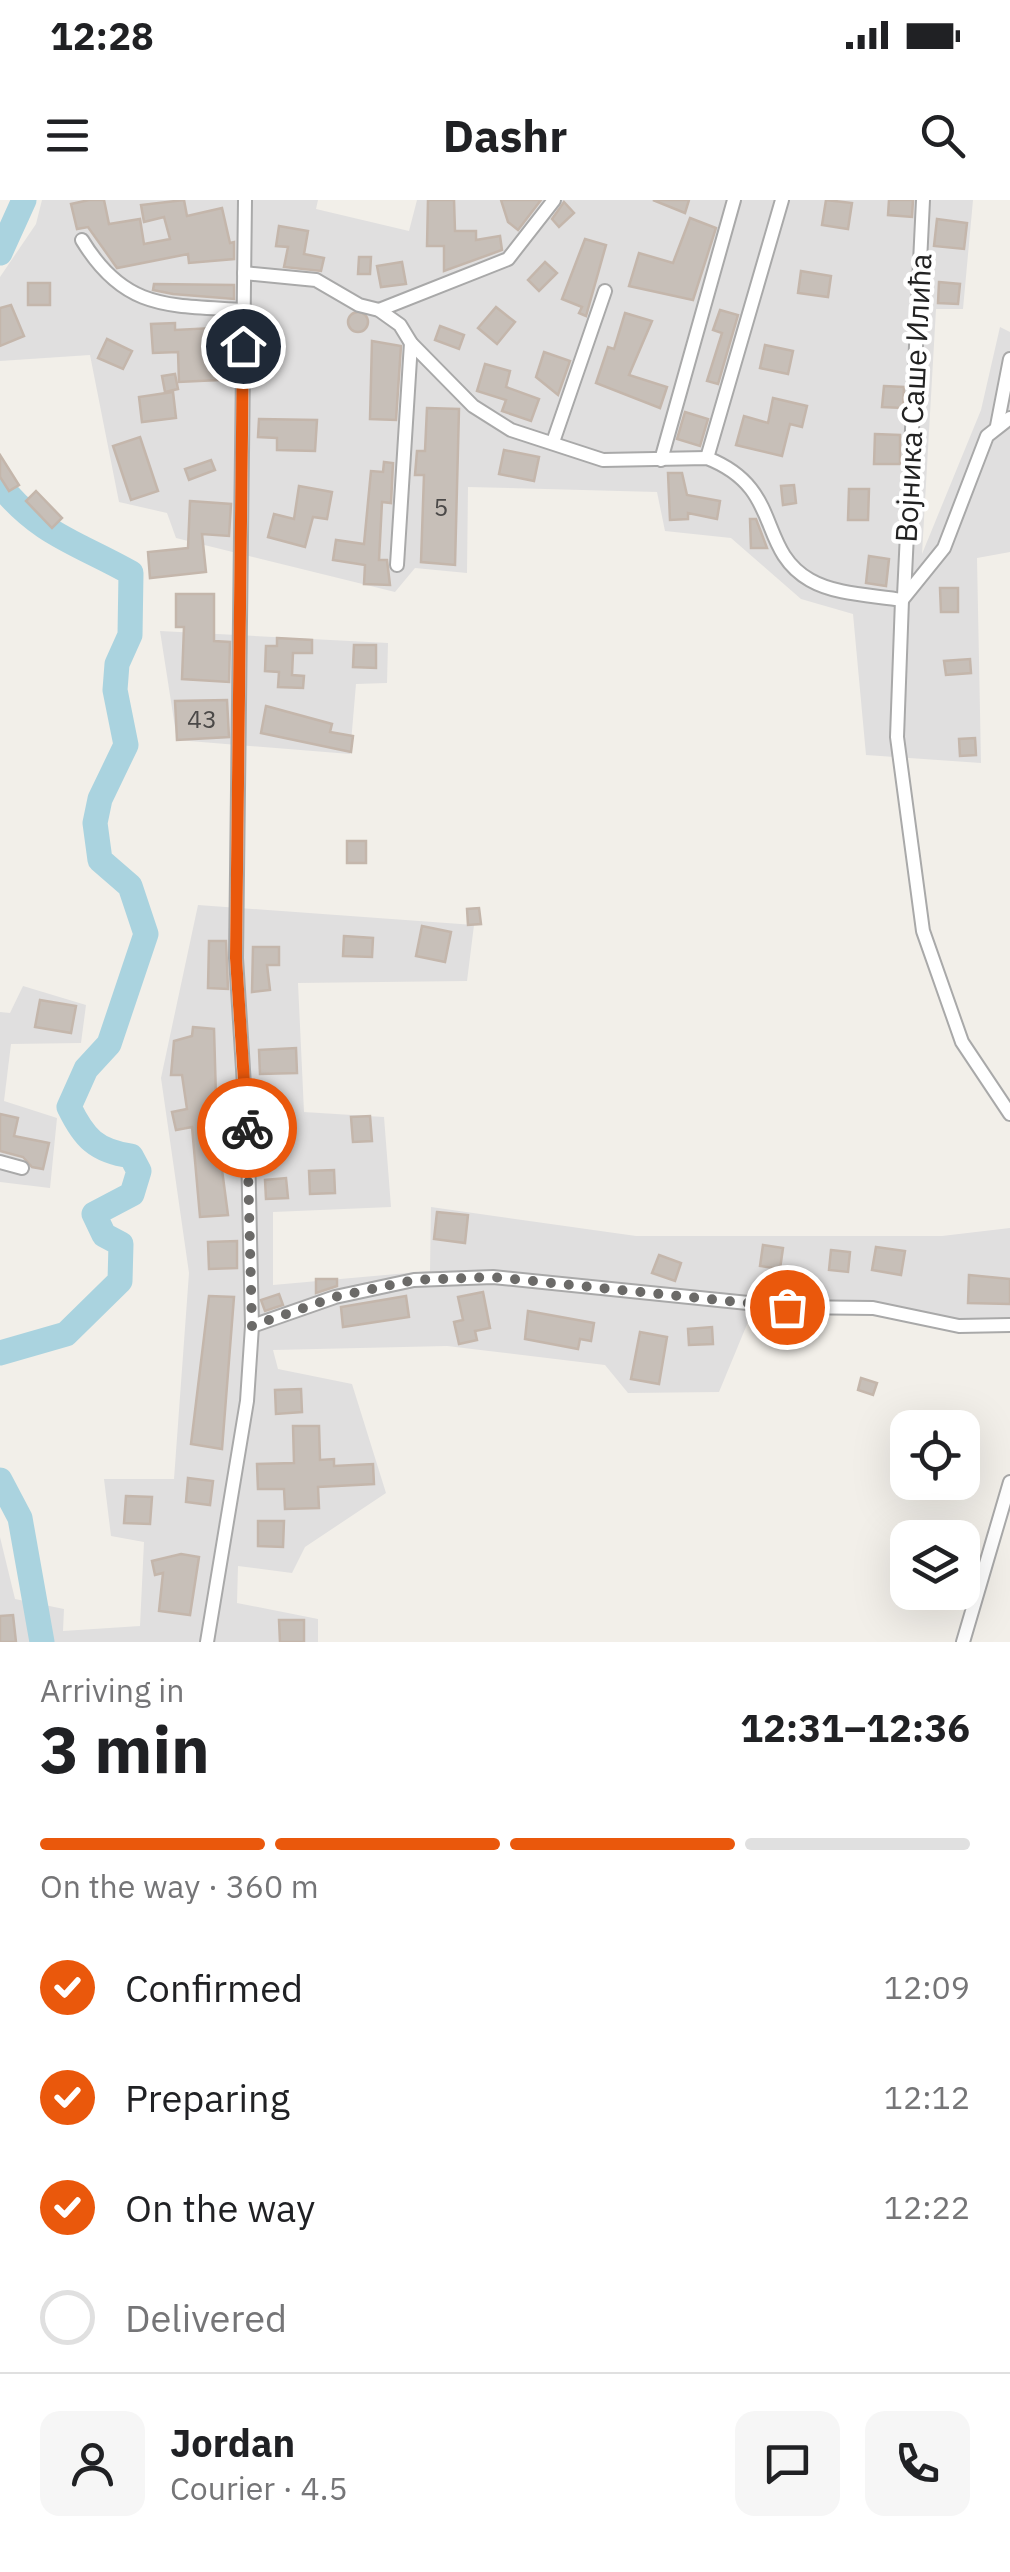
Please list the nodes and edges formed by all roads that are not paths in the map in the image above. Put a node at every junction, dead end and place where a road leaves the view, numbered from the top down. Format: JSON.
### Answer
{"nodes":[{"id":1,"x":246,"y":200,"type":"edge"},
{"id":2,"x":554,"y":200,"type":"edge"},
{"id":3,"x":734,"y":200,"type":"edge"},
{"id":4,"x":782,"y":200,"type":"edge"},
{"id":5,"x":923,"y":200,"type":"edge"},
{"id":6,"x":82,"y":240,"type":"dead end"},
{"id":7,"x":244,"y":273,"type":"junction"},
{"id":8,"x":606,"y":291,"type":"dead end"},
{"id":9,"x":244,"y":310,"type":"junction"},
{"id":10,"x":379,"y":310,"type":"junction"},
{"id":11,"x":412,"y":344,"type":"junction"},
{"id":12,"x":1010,"y":359,"type":"edge"},
{"id":13,"x":1004,"y":422,"type":"edge"},
{"id":14,"x":553,"y":442,"type":"junction"},
{"id":15,"x":707,"y":458,"type":"junction"},
{"id":16,"x":661,"y":460,"type":"junction"},
{"id":17,"x":398,"y":566,"type":"dead end"},
{"id":18,"x":907,"y":596,"type":"junction"},
{"id":19,"x":1010,"y":1114,"type":"edge"},
{"id":20,"x":0,"y":1162,"type":"edge"},
{"id":21,"x":22,"y":1168,"type":"dead end"},
{"id":22,"x":252,"y":1326,"type":"junction"},
{"id":23,"x":1010,"y":1326,"type":"edge"},
{"id":24,"x":1010,"y":1482,"type":"edge"},
{"id":25,"x":207,"y":1642,"type":"edge"},
{"id":26,"x":963,"y":1642,"type":"edge"}],
"edges":[{"from":1,"to":7,"type":"street"},
{"from":2,"to":10,"type":"street"},
{"from":3,"to":16,"type":"street"},
{"from":4,"to":15,"type":"street"},
{"from":5,"to":18,"type":"street","name":"Војника Саше Илића"},
{"from":6,"to":9,"type":"street"},
{"from":7,"to":9,"type":"street"},
{"from":7,"to":10,"type":"street"},
{"from":8,"to":14,"type":"street"},
{"from":9,"to":22,"type":"street"},
{"from":10,"to":11,"type":"street"},
{"from":11,"to":14,"type":"street"},
{"from":11,"to":17,"type":"street"},
{"from":12,"to":13,"type":"street"},
{"from":13,"to":18,"type":"street"},
{"from":14,"to":16,"type":"street"},
{"from":15,"to":16,"type":"street"},
{"from":15,"to":18,"type":"street"},
{"from":18,"to":19,"type":"street","name":"Војника Саше Илића"},
{"from":20,"to":21,"type":"street"},
{"from":22,"to":23,"type":"street"},
{"from":22,"to":25,"type":"street"},
{"from":24,"to":26,"type":"street"}]}
